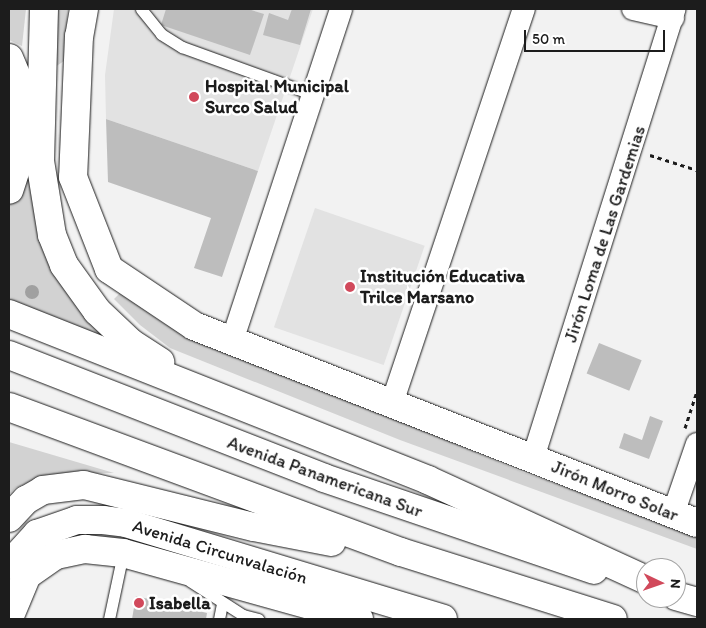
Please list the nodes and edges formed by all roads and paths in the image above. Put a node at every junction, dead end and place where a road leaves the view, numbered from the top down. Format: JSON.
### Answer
{"nodes":[{"id":1,"x":44,"y":9,"type":"edge"},
{"id":2,"x":84,"y":9,"type":"edge"},
{"id":3,"x":141,"y":9,"type":"edge"},
{"id":4,"x":341,"y":9,"type":"edge"},
{"id":5,"x":524,"y":9,"type":"edge"},
{"id":6,"x":633,"y":9,"type":"edge"},
{"id":7,"x":674,"y":14,"type":"edge"},
{"id":8,"x":9,"y":58,"type":"edge"},
{"id":9,"x":312,"y":94,"type":"junction"},
{"id":10,"x":646,"y":154,"type":"dead end"},
{"id":11,"x":697,"y":170,"type":"edge"},
{"id":12,"x":9,"y":190,"type":"edge"},
{"id":13,"x":9,"y":314,"type":"edge"},
{"id":14,"x":232,"y":341,"type":"junction"},
{"id":15,"x":9,"y":355,"type":"edge"},
{"id":16,"x":202,"y":391,"type":"junction"},
{"id":17,"x":392,"y":404,"type":"junction"},
{"id":18,"x":9,"y":407,"type":"edge"},
{"id":19,"x":9,"y":415,"type":"edge"},
{"id":20,"x":39,"y":419,"type":"junction"},
{"id":21,"x":697,"y":444,"type":"edge"},
{"id":22,"x":533,"y":458,"type":"junction"},
{"id":23,"x":9,"y":518,"type":"edge"},
{"id":24,"x":685,"y":519,"type":"edge"},
{"id":25,"x":401,"y":552,"type":"junction"},
{"id":26,"x":123,"y":554,"type":"junction"},
{"id":27,"x":9,"y":565,"type":"edge"},
{"id":28,"x":168,"y":565,"type":"junction"},
{"id":29,"x":636,"y":575,"type":"edge"},
{"id":30,"x":485,"y":581,"type":"junction"},
{"id":31,"x":636,"y":584,"type":"edge"},
{"id":32,"x":222,"y":603,"type":"junction"},
{"id":33,"x":9,"y":618,"type":"edge"},
{"id":34,"x":109,"y":619,"type":"edge"},
{"id":35,"x":219,"y":619,"type":"edge"},
{"id":36,"x":258,"y":619,"type":"edge"},
{"id":37,"x":359,"y":619,"type":"edge"},
{"id":38,"x":442,"y":619,"type":"edge"},
{"id":39,"x":550,"y":619,"type":"edge"},
{"id":40,"x":613,"y":619,"type":"edge"}],
"edges":[{"from":1,"to":16,"type":"main road"},
{"from":2,"to":14,"type":"main road","name":"Jirón Morro Solar"},
{"from":3,"to":9,"type":"lane"},
{"from":4,"to":9,"type":"street"},
{"from":5,"to":17,"type":"street"},
{"from":6,"to":7,"type":"street"},
{"from":7,"to":22,"type":"street","name":"Jirón Loma de Las Gardemias"},
{"from":8,"to":12,"type":"main road"},
{"from":9,"to":14,"type":"street"},
{"from":10,"to":11,"type":"path"},
{"from":13,"to":16,"type":"main road"},
{"from":14,"to":17,"type":"main road","name":"Jirón Morro Solar"},
{"from":15,"to":31,"type":"main road","name":"Avenida Panamericana Sur"},
{"from":16,"to":29,"type":"main road"},
{"from":17,"to":22,"type":"main road","name":"Jirón Morro Solar"},
{"from":18,"to":20,"type":"main road"},
{"from":19,"to":20,"type":"main road"},
{"from":20,"to":25,"type":"main road"},
{"from":21,"to":24,"type":"street"},
{"from":22,"to":24,"type":"main road","name":"Jirón Morro Solar"},
{"from":23,"to":25,"type":"main road"},
{"from":25,"to":30,"type":"main road"},
{"from":26,"to":28,"type":"main road","name":"Avenida Circunvalación"},
{"from":26,"to":33,"type":"main road","name":"Avenida Circunvalación"},
{"from":26,"to":34,"type":"lane"},
{"from":27,"to":38,"type":"main road","name":"Avenida Circunvalación"},
{"from":28,"to":32,"type":"lane"},
{"from":28,"to":37,"type":"main road","name":"Avenida Circunvalación"},
{"from":30,"to":39,"type":"main road"},
{"from":30,"to":40,"type":"main road"},
{"from":32,"to":35,"type":"lane"},
{"from":32,"to":36,"type":"lane"}]}
